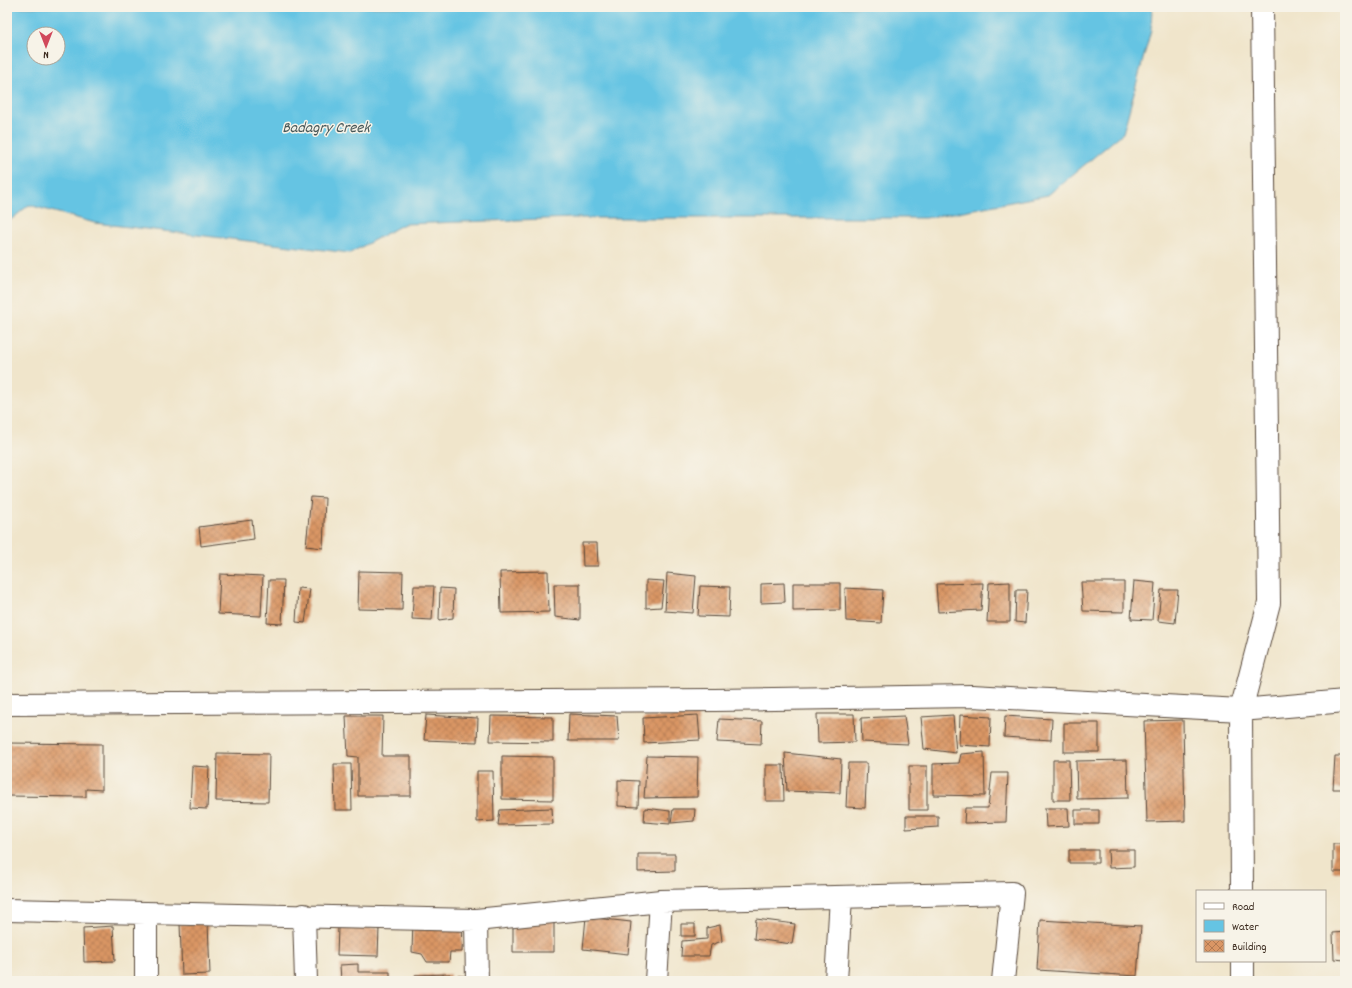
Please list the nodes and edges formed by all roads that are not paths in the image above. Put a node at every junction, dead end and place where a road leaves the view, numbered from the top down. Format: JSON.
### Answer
{"nodes":[{"id":1,"x":1262,"y":7,"type":"edge"},
{"id":2,"x":1345,"y":701,"type":"edge"},
{"id":3,"x":7,"y":704,"type":"edge"},
{"id":4,"x":1241,"y":710,"type":"junction"},
{"id":5,"x":1242,"y":890,"type":"edge"},
{"id":6,"x":841,"y":897,"type":"junction"},
{"id":7,"x":661,"y":901,"type":"junction"},
{"id":8,"x":7,"y":910,"type":"edge"},
{"id":9,"x":146,"y":913,"type":"junction"},
{"id":10,"x":304,"y":915,"type":"junction"},
{"id":11,"x":476,"y":920,"type":"junction"},
{"id":12,"x":1243,"y":962,"type":"edge"},
{"id":13,"x":146,"y":981,"type":"edge"},
{"id":14,"x":306,"y":981,"type":"edge"},
{"id":15,"x":477,"y":981,"type":"edge"},
{"id":16,"x":656,"y":981,"type":"edge"},
{"id":17,"x":836,"y":981,"type":"edge"},
{"id":18,"x":1003,"y":981,"type":"edge"},
{"id":19,"x":1243,"y":981,"type":"edge"}],
"edges":[{"from":1,"to":4,"type":"lane"},
{"from":2,"to":4,"type":"lane"},
{"from":3,"to":4,"type":"lane"},
{"from":4,"to":5,"type":"lane"},
{"from":6,"to":7,"type":"lane"},
{"from":6,"to":17,"type":"lane"},
{"from":6,"to":18,"type":"lane"},
{"from":7,"to":11,"type":"lane"},
{"from":7,"to":16,"type":"lane"},
{"from":8,"to":9,"type":"lane"},
{"from":9,"to":10,"type":"lane"},
{"from":9,"to":13,"type":"lane"},
{"from":10,"to":11,"type":"lane"},
{"from":10,"to":14,"type":"lane"},
{"from":11,"to":15,"type":"lane"},
{"from":12,"to":19,"type":"lane"}]}
